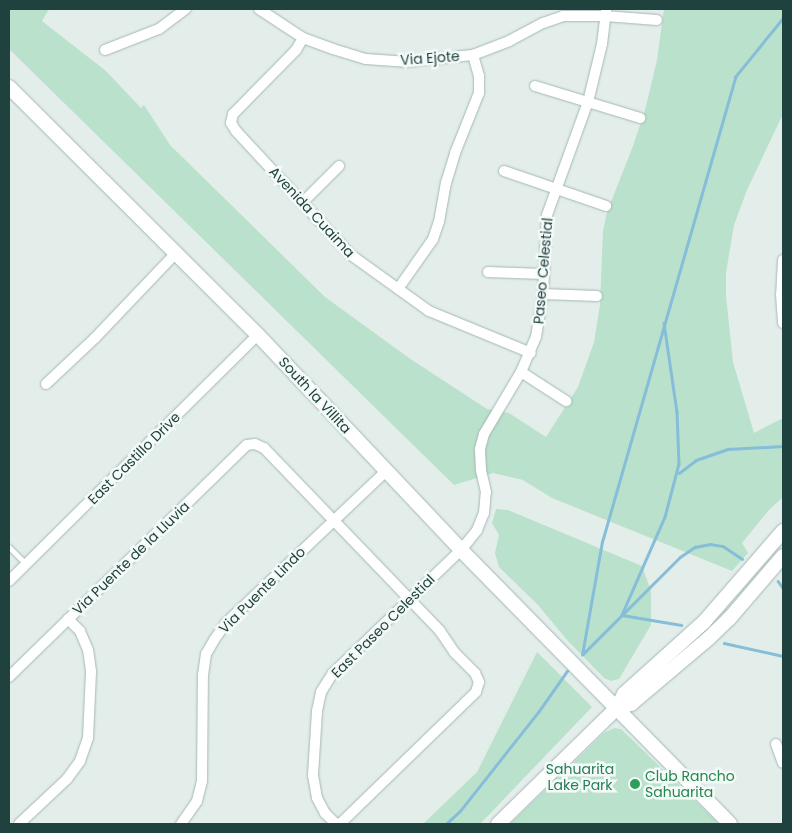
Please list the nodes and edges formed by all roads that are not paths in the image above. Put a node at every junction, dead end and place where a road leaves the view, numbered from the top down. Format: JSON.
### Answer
{"nodes":[{"id":1,"x":186,"y":9,"type":"edge"},
{"id":2,"x":259,"y":9,"type":"edge"},
{"id":3,"x":606,"y":12,"type":"edge"},
{"id":4,"x":657,"y":20,"type":"dead end"},
{"id":5,"x":303,"y":38,"type":"junction"},
{"id":6,"x":105,"y":50,"type":"dead end"},
{"id":7,"x":473,"y":55,"type":"junction"},
{"id":8,"x":535,"y":86,"type":"dead end"},
{"id":9,"x":9,"y":87,"type":"edge"},
{"id":10,"x":588,"y":102,"type":"junction"},
{"id":11,"x":640,"y":118,"type":"dead end"},
{"id":12,"x":339,"y":166,"type":"dead end"},
{"id":13,"x":504,"y":171,"type":"dead end"},
{"id":14,"x":556,"y":188,"type":"junction"},
{"id":15,"x":303,"y":202,"type":"junction"},
{"id":16,"x":606,"y":206,"type":"dead end"},
{"id":17,"x":177,"y":252,"type":"junction"},
{"id":18,"x":783,"y":260,"type":"edge"},
{"id":19,"x":488,"y":272,"type":"dead end"},
{"id":20,"x":543,"y":274,"type":"junction"},
{"id":21,"x":398,"y":289,"type":"junction"},
{"id":22,"x":543,"y":294,"type":"junction"},
{"id":23,"x":597,"y":296,"type":"dead end"},
{"id":24,"x":783,"y":323,"type":"edge"},
{"id":25,"x":258,"y":335,"type":"junction"},
{"id":26,"x":531,"y":353,"type":"junction"},
{"id":27,"x":522,"y":372,"type":"junction"},
{"id":28,"x":46,"y":384,"type":"dead end"},
{"id":29,"x":566,"y":401,"type":"dead end"},
{"id":30,"x":386,"y":471,"type":"junction"},
{"id":31,"x":334,"y":520,"type":"junction"},
{"id":32,"x":783,"y":531,"type":"edge"},
{"id":33,"x":9,"y":547,"type":"edge"},
{"id":34,"x":461,"y":550,"type":"junction"},
{"id":35,"x":783,"y":556,"type":"edge"},
{"id":36,"x":26,"y":564,"type":"junction"},
{"id":37,"x":9,"y":581,"type":"edge"},
{"id":38,"x":410,"y":599,"type":"junction"},
{"id":39,"x":68,"y":619,"type":"junction"},
{"id":40,"x":9,"y":677,"type":"edge"},
{"id":41,"x":617,"y":708,"type":"junction"},
{"id":42,"x":776,"y":744,"type":"dead end"},
{"id":43,"x":783,"y":763,"type":"edge"},
{"id":44,"x":19,"y":824,"type":"edge"},
{"id":45,"x":181,"y":824,"type":"edge"},
{"id":46,"x":336,"y":824,"type":"edge"},
{"id":47,"x":340,"y":824,"type":"edge"},
{"id":48,"x":498,"y":824,"type":"edge"},
{"id":49,"x":730,"y":824,"type":"edge"}],
"edges":[{"from":1,"to":6,"type":"street"},
{"from":2,"to":5,"type":"street","name":"Via Ejote"},
{"from":3,"to":4,"type":"street","name":"Via Ejote"},
{"from":3,"to":7,"type":"street","name":"Via Ejote"},
{"from":3,"to":10,"type":"street","name":"Paseo Celestial"},
{"from":5,"to":7,"type":"street","name":"Via Ejote"},
{"from":5,"to":15,"type":"street","name":"Avenida Cuaima"},
{"from":7,"to":21,"type":"street"},
{"from":8,"to":10,"type":"street"},
{"from":9,"to":17,"type":"street","name":"South la Villita"},
{"from":10,"to":11,"type":"street"},
{"from":10,"to":14,"type":"street","name":"Paseo Celestial"},
{"from":12,"to":15,"type":"street"},
{"from":13,"to":14,"type":"street"},
{"from":14,"to":16,"type":"street"},
{"from":14,"to":20,"type":"street","name":"Paseo Celestial"},
{"from":15,"to":21,"type":"street","name":"Avenida Cuaima"},
{"from":17,"to":25,"type":"street","name":"South la Villita"},
{"from":17,"to":28,"type":"street"},
{"from":18,"to":24,"type":"street"},
{"from":19,"to":20,"type":"street"},
{"from":20,"to":22,"type":"street","name":"Paseo Celestial"},
{"from":21,"to":26,"type":"street","name":"Avenida Cuaima"},
{"from":22,"to":23,"type":"street"},
{"from":22,"to":26,"type":"street","name":"Paseo Celestial"},
{"from":25,"to":30,"type":"street","name":"South la Villita"},
{"from":25,"to":36,"type":"street","name":"East Castillo Drive"},
{"from":26,"to":27,"type":"street","name":"Paseo Celestial"},
{"from":27,"to":29,"type":"street"},
{"from":27,"to":34,"type":"street","name":"Paseo Celestial"},
{"from":30,"to":31,"type":"street","name":"Via Puente Lindo"},
{"from":30,"to":34,"type":"street","name":"South la Villita"},
{"from":31,"to":38,"type":"street"},
{"from":31,"to":39,"type":"street","name":"Via Puente de la Lluvia"},
{"from":31,"to":45,"type":"street","name":"Via Puente Lindo"},
{"from":32,"to":41,"type":"street"},
{"from":33,"to":36,"type":"lane"},
{"from":34,"to":38,"type":"street","name":"East Paseo Celestial"},
{"from":34,"to":41,"type":"street","name":"South la Villita"},
{"from":35,"to":41,"type":"street"},
{"from":36,"to":37,"type":"street","name":"East Castillo Drive"},
{"from":38,"to":46,"type":"street","name":"East Paseo Celestial"},
{"from":38,"to":47,"type":"street"},
{"from":39,"to":40,"type":"street","name":"Via Puente de la Lluvia"},
{"from":39,"to":44,"type":"street"},
{"from":41,"to":48,"type":"street"},
{"from":41,"to":49,"type":"street","name":"South la Villita"},
{"from":42,"to":43,"type":"street"}]}
